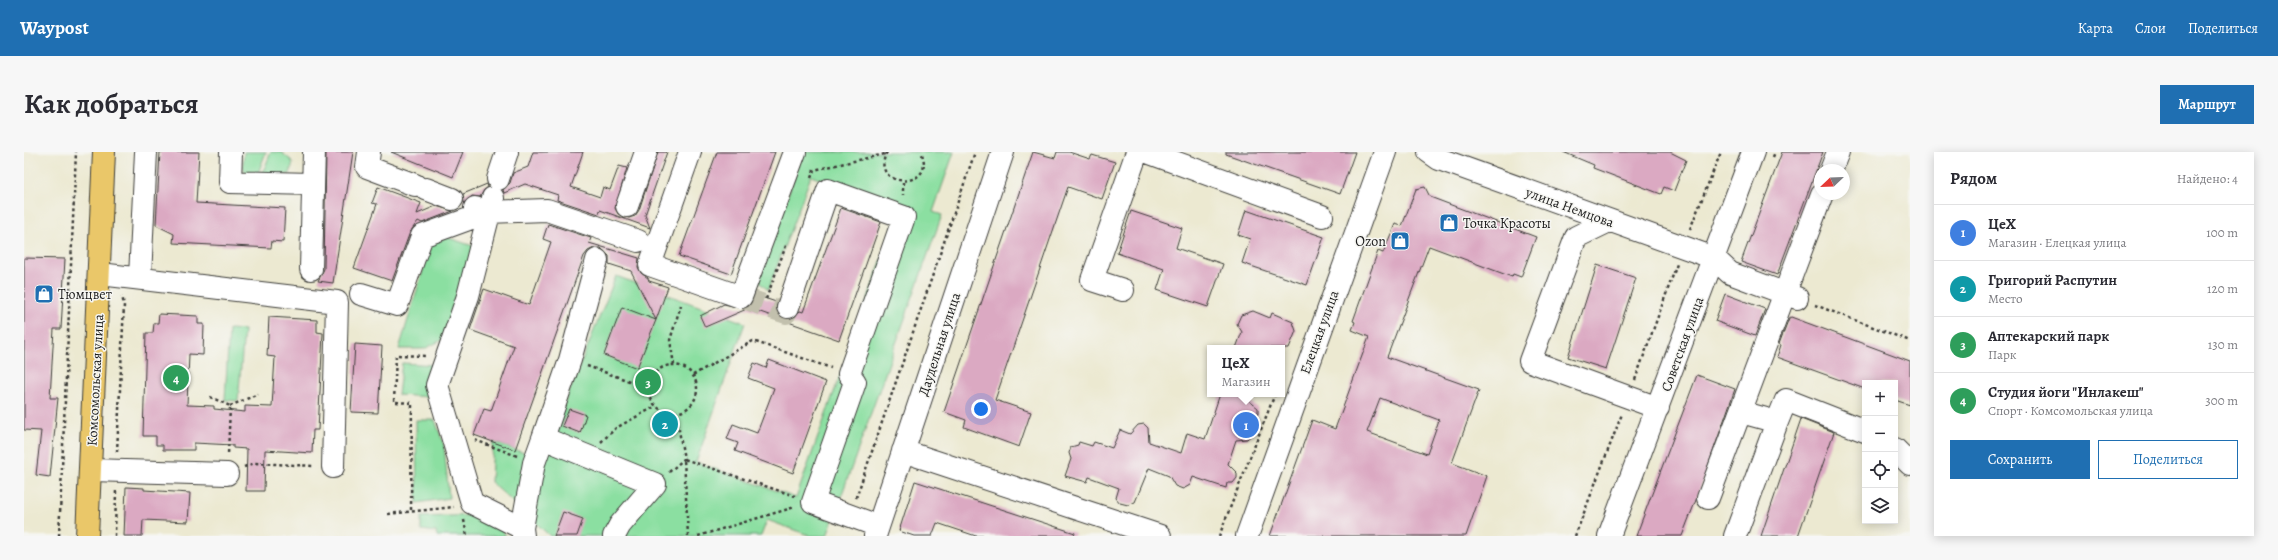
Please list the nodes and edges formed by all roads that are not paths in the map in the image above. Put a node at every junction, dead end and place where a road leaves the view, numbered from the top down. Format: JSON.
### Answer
{"nodes":[{"id":1,"x":104,"y":152,"type":"edge"},
{"id":2,"x":146,"y":152,"type":"edge"},
{"id":3,"x":231,"y":152,"type":"edge"},
{"id":4,"x":314,"y":152,"type":"edge"},
{"id":5,"x":369,"y":152,"type":"edge"},
{"id":6,"x":507,"y":152,"type":"edge"},
{"id":7,"x":646,"y":152,"type":"edge"},
{"id":8,"x":690,"y":152,"type":"edge"},
{"id":9,"x":795,"y":152,"type":"edge"},
{"id":10,"x":1003,"y":152,"type":"edge"},
{"id":11,"x":1137,"y":152,"type":"edge"},
{"id":12,"x":1146,"y":152,"type":"edge"},
{"id":13,"x":1384,"y":152,"type":"edge"},
{"id":14,"x":1753,"y":152,"type":"edge"},
{"id":15,"x":1838,"y":152,"type":"edge"},
{"id":16,"x":1436,"y":154,"type":"edge"},
{"id":17,"x":1833,"y":164,"type":"edge"},
{"id":18,"x":313,"y":184,"type":"junction"},
{"id":19,"x":452,"y":199,"type":"dead end"},
{"id":20,"x":488,"y":199,"type":"junction"},
{"id":21,"x":1820,"y":200,"type":"edge"},
{"id":22,"x":1322,"y":216,"type":"dead end"},
{"id":23,"x":1609,"y":221,"type":"junction"},
{"id":24,"x":612,"y":232,"type":"junction"},
{"id":25,"x":648,"y":244,"type":"junction"},
{"id":26,"x":1714,"y":258,"type":"junction"},
{"id":27,"x":311,"y":269,"type":"dead end"},
{"id":28,"x":108,"y":274,"type":"junction"},
{"id":29,"x":140,"y":277,"type":"junction"},
{"id":30,"x":1123,"y":290,"type":"dead end"},
{"id":31,"x":361,"y":294,"type":"dead end"},
{"id":32,"x":1791,"y":296,"type":"junction"},
{"id":33,"x":788,"y":306,"type":"dead end"},
{"id":34,"x":1658,"y":408,"type":"junction"},
{"id":35,"x":1741,"y":412,"type":"junction"},
{"id":36,"x":1777,"y":422,"type":"junction"},
{"id":37,"x":1862,"y":430,"type":"edge"},
{"id":38,"x":543,"y":438,"type":"junction"},
{"id":39,"x":903,"y":451,"type":"junction"},
{"id":40,"x":1898,"y":452,"type":"edge"},
{"id":41,"x":1910,"y":464,"type":"edge"},
{"id":42,"x":333,"y":467,"type":"road end"},
{"id":43,"x":91,"y":470,"type":"junction"},
{"id":44,"x":227,"y":474,"type":"road end"},
{"id":45,"x":1708,"y":498,"type":"dead end"},
{"id":46,"x":876,"y":531,"type":"edge"},
{"id":47,"x":522,"y":532,"type":"edge"},
{"id":48,"x":87,"y":536,"type":"edge"},
{"id":49,"x":614,"y":536,"type":"edge"},
{"id":50,"x":1160,"y":536,"type":"edge"},
{"id":51,"x":1247,"y":536,"type":"edge"},
{"id":52,"x":1609,"y":536,"type":"edge"},
{"id":53,"x":1735,"y":536,"type":"edge"}],
"edges":[{"from":1,"to":28,"type":"main road","name":"Комсомольская улица"},
{"from":2,"to":29,"type":"street"},
{"from":3,"to":18,"type":"street"},
{"from":4,"to":18,"type":"street"},
{"from":5,"to":19,"type":"street"},
{"from":6,"to":20,"type":"street"},
{"from":7,"to":24,"type":"street"},
{"from":8,"to":25,"type":"street"},
{"from":9,"to":25,"type":"street"},
{"from":10,"to":39,"type":"street","name":"Даудельная улица"},
{"from":11,"to":30,"type":"street"},
{"from":12,"to":22,"type":"street"},
{"from":13,"to":51,"type":"street","name":"Елецкая улица"},
{"from":14,"to":26,"type":"street","name":"Советская улица"},
{"from":15,"to":17,"type":"street"},
{"from":16,"to":23,"type":"street","name":"улица Немцова"},
{"from":18,"to":27,"type":"street"},
{"from":20,"to":24,"type":"street"},
{"from":20,"to":31,"type":"street"},
{"from":20,"to":47,"type":"street"},
{"from":21,"to":32,"type":"street"},
{"from":23,"to":26,"type":"street","name":"улица Немцова"},
{"from":23,"to":34,"type":"street"},
{"from":24,"to":25,"type":"street"},
{"from":24,"to":38,"type":"street"},
{"from":26,"to":32,"type":"street"},
{"from":26,"to":34,"type":"street","name":"Советская улица"},
{"from":28,"to":29,"type":"street"},
{"from":28,"to":43,"type":"main road","name":"Комсомольская улица"},
{"from":29,"to":42,"type":"street"},
{"from":32,"to":35,"type":"street"},
{"from":33,"to":46,"type":"street"},
{"from":34,"to":52,"type":"street","name":"Советская улица"},
{"from":35,"to":36,"type":"street"},
{"from":35,"to":45,"type":"street"},
{"from":36,"to":37,"type":"street"},
{"from":36,"to":53,"type":"street"},
{"from":38,"to":47,"type":"street"},
{"from":38,"to":49,"type":"street"},
{"from":39,"to":46,"type":"street","name":"Даудельная улица"},
{"from":39,"to":50,"type":"street"},
{"from":40,"to":41,"type":"street"},
{"from":43,"to":44,"type":"street"},
{"from":43,"to":48,"type":"main road","name":"Комсомольская улица"}]}
